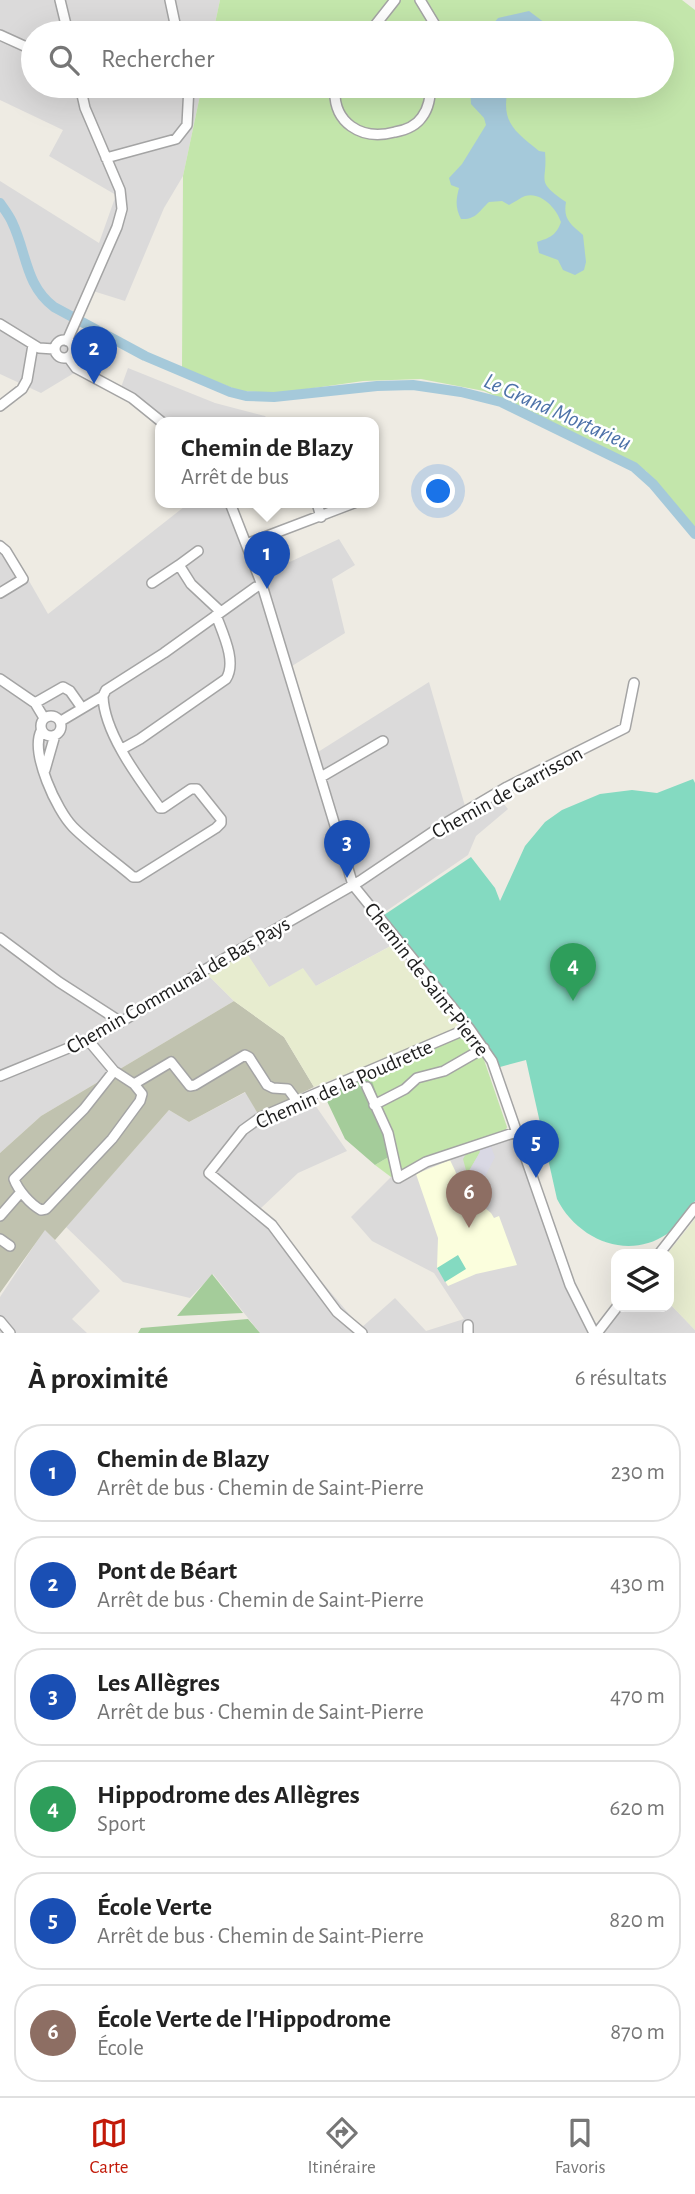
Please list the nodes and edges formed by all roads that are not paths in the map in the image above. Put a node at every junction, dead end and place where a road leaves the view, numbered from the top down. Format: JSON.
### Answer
{"nodes":[{"id":1,"x":60,"y":0,"type":"edge"},
{"id":2,"x":170,"y":0,"type":"edge"},
{"id":3,"x":395,"y":0,"type":"edge"},
{"id":4,"x":420,"y":0,"type":"edge"},
{"id":5,"x":65,"y":21,"type":"edge"},
{"id":6,"x":174,"y":21,"type":"edge"},
{"id":7,"x":378,"y":21,"type":"edge"},
{"id":8,"x":433,"y":21,"type":"edge"},
{"id":9,"x":0,"y":35,"type":"edge"},
{"id":10,"x":21,"y":45,"type":"edge"},
{"id":11,"x":83,"y":98,"type":"edge"},
{"id":12,"x":188,"y":98,"type":"edge"},
{"id":13,"x":336,"y":98,"type":"edge"},
{"id":14,"x":429,"y":98,"type":"edge"},
{"id":15,"x":106,"y":158,"type":"junction"},
{"id":16,"x":0,"y":324,"type":"edge"},
{"id":17,"x":67,"y":341,"type":"junction"},
{"id":18,"x":33,"y":345,"type":"junction"},
{"id":19,"x":54,"y":349,"type":"junction"},
{"id":20,"x":68,"y":357,"type":"junction"},
{"id":21,"x":0,"y":405,"type":"edge"},
{"id":22,"x":156,"y":417,"type":"edge"},
{"id":23,"x":232,"y":508,"type":"edge"},
{"id":24,"x":318,"y":508,"type":"edge"},
{"id":25,"x":342,"y":508,"type":"edge"},
{"id":26,"x":321,"y":517,"type":"junction"},
{"id":27,"x":246,"y":544,"type":"junction"},
{"id":28,"x":0,"y":546,"type":"edge"},
{"id":29,"x":198,"y":551,"type":"dead end"},
{"id":30,"x":179,"y":565,"type":"junction"},
{"id":31,"x":152,"y":583,"type":"dead end"},
{"id":32,"x":262,"y":585,"type":"junction"},
{"id":33,"x":0,"y":593,"type":"edge"},
{"id":34,"x":218,"y":614,"type":"junction"},
{"id":35,"x":0,"y":679,"type":"edge"},
{"id":36,"x":634,"y":683,"type":"dead end"},
{"id":37,"x":104,"y":693,"type":"junction"},
{"id":38,"x":35,"y":703,"type":"junction"},
{"id":39,"x":82,"y":708,"type":"junction"},
{"id":40,"x":44,"y":718,"type":"junction"},
{"id":41,"x":61,"y":721,"type":"junction"},
{"id":42,"x":41,"y":731,"type":"junction"},
{"id":43,"x":55,"y":735,"type":"junction"},
{"id":44,"x":383,"y":741,"type":"dead end"},
{"id":45,"x":122,"y":749,"type":"junction"},
{"id":46,"x":44,"y":772,"type":"junction"},
{"id":47,"x":321,"y":777,"type":"junction"},
{"id":48,"x":353,"y":885,"type":"junction"},
{"id":49,"x":0,"y":938,"type":"edge"},
{"id":50,"x":121,"y":1022,"type":"junction"},
{"id":51,"x":469,"y":1028,"type":"junction"},
{"id":52,"x":88,"y":1040,"type":"junction"},
{"id":53,"x":484,"y":1048,"type":"junction"},
{"id":54,"x":114,"y":1071,"type":"junction"},
{"id":55,"x":0,"y":1076,"type":"edge"},
{"id":56,"x":134,"y":1084,"type":"junction"},
{"id":57,"x":367,"y":1087,"type":"dead end"},
{"id":58,"x":297,"y":1101,"type":"junction"},
{"id":59,"x":374,"y":1105,"type":"junction"},
{"id":60,"x":516,"y":1132,"type":"junction"},
{"id":61,"x":21,"y":1192,"type":"junction"},
{"id":62,"x":695,"y":1208,"type":"edge"},
{"id":63,"x":0,"y":1216,"type":"edge"},
{"id":64,"x":0,"y":1239,"type":"edge"},
{"id":65,"x":10,"y":1246,"type":"dead end"},
{"id":66,"x":663,"y":1249,"type":"edge"},
{"id":67,"x":613,"y":1312,"type":"edge"},
{"id":68,"x":0,"y":1321,"type":"edge"},
{"id":69,"x":9,"y":1333,"type":"edge"},
{"id":70,"x":362,"y":1333,"type":"edge"},
{"id":71,"x":596,"y":1333,"type":"edge"}],
"edges":[{"from":1,"to":5,"type":"street"},
{"from":2,"to":6,"type":"street"},
{"from":3,"to":7,"type":"street"},
{"from":4,"to":8,"type":"street"},
{"from":9,"to":10,"type":"street"},
{"from":11,"to":15,"type":"street"},
{"from":12,"to":15,"type":"street"},
{"from":13,"to":14,"type":"street"},
{"from":15,"to":17,"type":"street"},
{"from":16,"to":18,"type":"street"},
{"from":17,"to":19,"type":"street"},
{"from":17,"to":20,"type":"street"},
{"from":18,"to":19,"type":"street"},
{"from":18,"to":21,"type":"street"},
{"from":19,"to":20,"type":"street"},
{"from":20,"to":22,"type":"street"},
{"from":23,"to":27,"type":"street","name":"Chemin de Saint-Pierre"},
{"from":24,"to":26,"type":"street"},
{"from":25,"to":26,"type":"street"},
{"from":26,"to":27,"type":"street"},
{"from":27,"to":32,"type":"street","name":"Chemin de Saint-Pierre"},
{"from":28,"to":33,"type":"street"},
{"from":29,"to":30,"type":"street"},
{"from":30,"to":31,"type":"street"},
{"from":30,"to":34,"type":"street"},
{"from":32,"to":34,"type":"street"},
{"from":32,"to":47,"type":"street","name":"Chemin de Saint-Pierre"},
{"from":34,"to":37,"type":"street"},
{"from":34,"to":45,"type":"street"},
{"from":35,"to":38,"type":"street"},
{"from":36,"to":48,"type":"street","name":"Chemin de Garrisson"},
{"from":37,"to":39,"type":"street"},
{"from":37,"to":45,"type":"street"},
{"from":38,"to":39,"type":"street"},
{"from":38,"to":40,"type":"street"},
{"from":39,"to":41,"type":"street"},
{"from":40,"to":41,"type":"street"},
{"from":40,"to":42,"type":"street"},
{"from":41,"to":43,"type":"street"},
{"from":42,"to":43,"type":"street"},
{"from":42,"to":46,"type":"street"},
{"from":43,"to":46,"type":"street"},
{"from":44,"to":47,"type":"street"},
{"from":45,"to":46,"type":"street"},
{"from":47,"to":48,"type":"street","name":"Chemin de Saint-Pierre"},
{"from":48,"to":50,"type":"street","name":"Chemin Communal de Bas Pays"},
{"from":48,"to":51,"type":"street","name":"Chemin de Saint-Pierre"},
{"from":49,"to":50,"type":"street"},
{"from":50,"to":52,"type":"street","name":"Chemin Communal de Bas Pays"},
{"from":51,"to":53,"type":"street","name":"Chemin de Saint-Pierre"},
{"from":51,"to":58,"type":"street","name":"Chemin de la Poudrette"},
{"from":52,"to":54,"type":"street"},
{"from":52,"to":55,"type":"street","name":"Chemin Communal de Bas Pays"},
{"from":53,"to":59,"type":"street"},
{"from":53,"to":60,"type":"street","name":"Chemin de Saint-Pierre"},
{"from":54,"to":56,"type":"street"},
{"from":54,"to":61,"type":"street"},
{"from":56,"to":58,"type":"street"},
{"from":56,"to":61,"type":"street"},
{"from":57,"to":59,"type":"street"},
{"from":58,"to":70,"type":"street","name":"Chemin de la Poudrette"},
{"from":59,"to":60,"type":"street"},
{"from":60,"to":71,"type":"street","name":"Chemin de Saint-Pierre"},
{"from":61,"to":63,"type":"street"},
{"from":62,"to":66,"type":"street"},
{"from":64,"to":65,"type":"street"},
{"from":67,"to":71,"type":"street"},
{"from":68,"to":69,"type":"street"}]}
